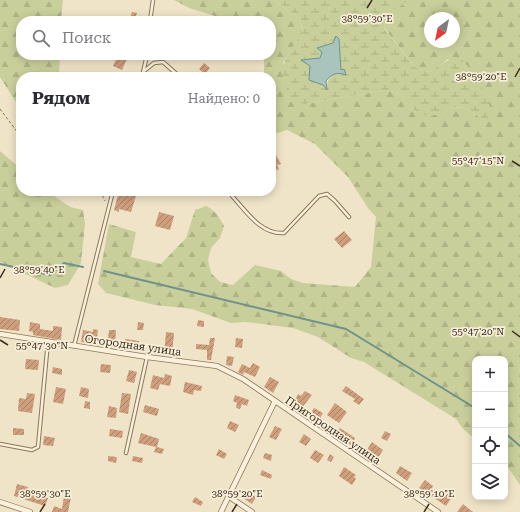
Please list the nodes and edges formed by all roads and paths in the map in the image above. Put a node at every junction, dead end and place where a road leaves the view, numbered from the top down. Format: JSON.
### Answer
{"nodes":[{"id":1,"x":153,"y":0,"type":"edge"},
{"id":2,"x":151,"y":16,"type":"edge"},
{"id":3,"x":146,"y":60,"type":"edge"},
{"id":4,"x":144,"y":71,"type":"joint"},
{"id":5,"x":174,"y":72,"type":"edge"},
{"id":6,"x":0,"y":109,"type":"edge"},
{"id":7,"x":16,"y":130,"type":"edge"},
{"id":8,"x":103,"y":196,"type":"edge"},
{"id":9,"x":112,"y":196,"type":"edge"},
{"id":10,"x":232,"y":196,"type":"edge"},
{"id":11,"x":109,"y":206,"type":"junction"},
{"id":12,"x":349,"y":217,"type":"dead end"},
{"id":13,"x":0,"y":334,"type":"edge"},
{"id":14,"x":48,"y":341,"type":"junction"},
{"id":15,"x":74,"y":346,"type":"junction"},
{"id":16,"x":147,"y":357,"type":"junction"},
{"id":17,"x":217,"y":366,"type":"joint"},
{"id":18,"x":275,"y":402,"type":"junction"},
{"id":19,"x":0,"y":444,"type":"edge"},
{"id":20,"x":126,"y":453,"type":"dead end"},
{"id":21,"x":228,"y":496,"type":"junction"},
{"id":22,"x":0,"y":502,"type":"edge"},
{"id":23,"x":436,"y":511,"type":"edge"},
{"id":24,"x":30,"y":512,"type":"edge"},
{"id":25,"x":221,"y":512,"type":"edge"},
{"id":26,"x":252,"y":512,"type":"edge"}],
"edges":[{"from":1,"to":2,"type":"lane"},
{"from":3,"to":4,"type":"lane"},
{"from":4,"to":5,"type":"lane"},
{"from":6,"to":7,"type":"path"},
{"from":8,"to":11,"type":"path"},
{"from":9,"to":11,"type":"lane"},
{"from":10,"to":12,"type":"lane"},
{"from":11,"to":15,"type":"lane"},
{"from":13,"to":14,"type":"street","name":"Огородная улица"},
{"from":14,"to":15,"type":"street","name":"Огородная улица"},
{"from":14,"to":19,"type":"lane"},
{"from":15,"to":16,"type":"street","name":"Огородная улица"},
{"from":16,"to":17,"type":"street","name":"Огородная улица"},
{"from":16,"to":20,"type":"lane"},
{"from":17,"to":18,"type":"street","name":"Пригородная улица"},
{"from":18,"to":21,"type":"street"},
{"from":18,"to":23,"type":"street","name":"Пригородная улица"},
{"from":21,"to":25,"type":"street"},
{"from":21,"to":26,"type":"street"},
{"from":22,"to":24,"type":"street"}]}
